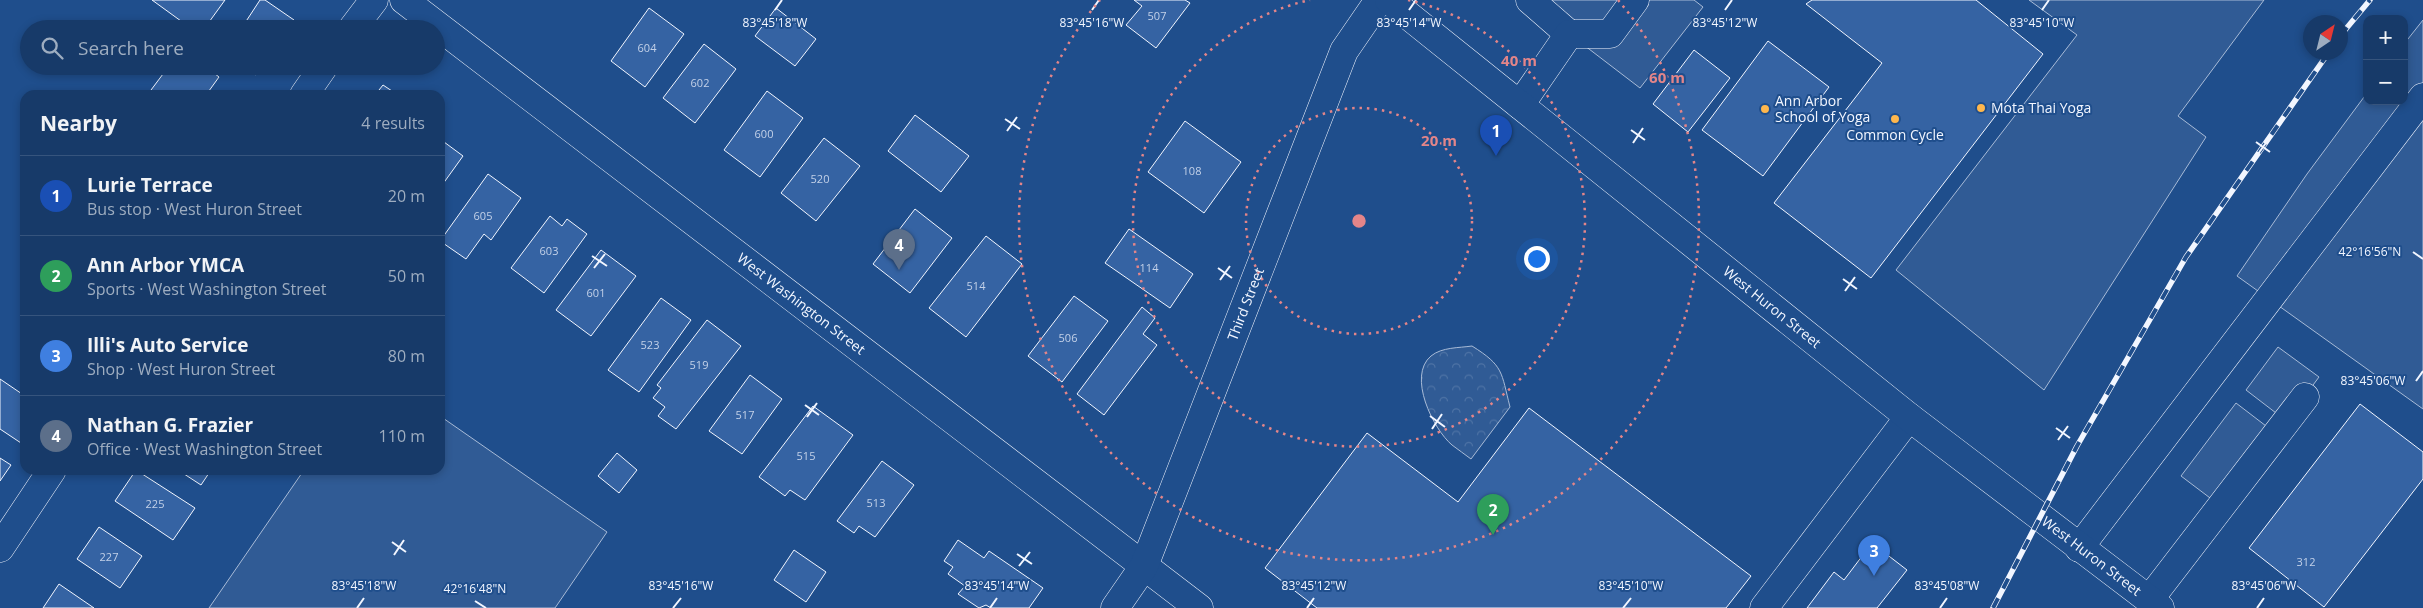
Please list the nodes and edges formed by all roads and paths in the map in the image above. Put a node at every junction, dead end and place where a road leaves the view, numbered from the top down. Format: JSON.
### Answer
{"nodes":[{"id":1,"x":374,"y":0,"type":"edge"},
{"id":2,"x":404,"y":0,"type":"edge"},
{"id":3,"x":1379,"y":0,"type":"edge"},
{"id":4,"x":1389,"y":0,"type":"edge"},
{"id":5,"x":1530,"y":0,"type":"edge"},
{"id":6,"x":1636,"y":0,"type":"edge"},
{"id":7,"x":359,"y":20,"type":"edge"},
{"id":8,"x":430,"y":20,"type":"edge"},
{"id":9,"x":445,"y":31,"type":"edge"},
{"id":10,"x":1569,"y":34,"type":"junction"},
{"id":11,"x":318,"y":75,"type":"edge"},
{"id":12,"x":307,"y":90,"type":"edge"},
{"id":13,"x":2423,"y":97,"type":"edge"},
{"id":14,"x":1520,"y":105,"type":"junction"},
{"id":15,"x":2304,"y":397,"type":"dead end"},
{"id":16,"x":1910,"y":418,"type":"junction"},
{"id":17,"x":49,"y":475,"type":"edge"},
{"id":18,"x":0,"y":548,"type":"edge"},
{"id":19,"x":2079,"y":548,"type":"junction"},
{"id":20,"x":1144,"y":566,"type":"junction"},
{"id":21,"x":2155,"y":604,"type":"edge"},
{"id":22,"x":1115,"y":608,"type":"edge"},
{"id":23,"x":1199,"y":608,"type":"edge"},
{"id":24,"x":1764,"y":608,"type":"edge"}],
"edges":[{"from":1,"to":7,"type":"street"},
{"from":2,"to":8,"type":"street","name":"West Washington Street"},
{"from":3,"to":20,"type":"street","name":"Third Street"},
{"from":4,"to":14,"type":"street","name":"West Huron Street"},
{"from":5,"to":10,"type":"street"},
{"from":6,"to":10,"type":"street"},
{"from":9,"to":20,"type":"street","name":"West Washington Street"},
{"from":10,"to":14,"type":"street"},
{"from":11,"to":12,"type":"street"},
{"from":13,"to":19,"type":"street"},
{"from":14,"to":16,"type":"street","name":"West Huron Street"},
{"from":15,"to":21,"type":"street"},
{"from":16,"to":19,"type":"street","name":"West Huron Street"},
{"from":16,"to":24,"type":"street"},
{"from":17,"to":18,"type":"street"},
{"from":19,"to":21,"type":"street","name":"West Huron Street"},
{"from":20,"to":22,"type":"street","name":"Third Street"},
{"from":20,"to":23,"type":"street","name":"West Washington Street"}]}
